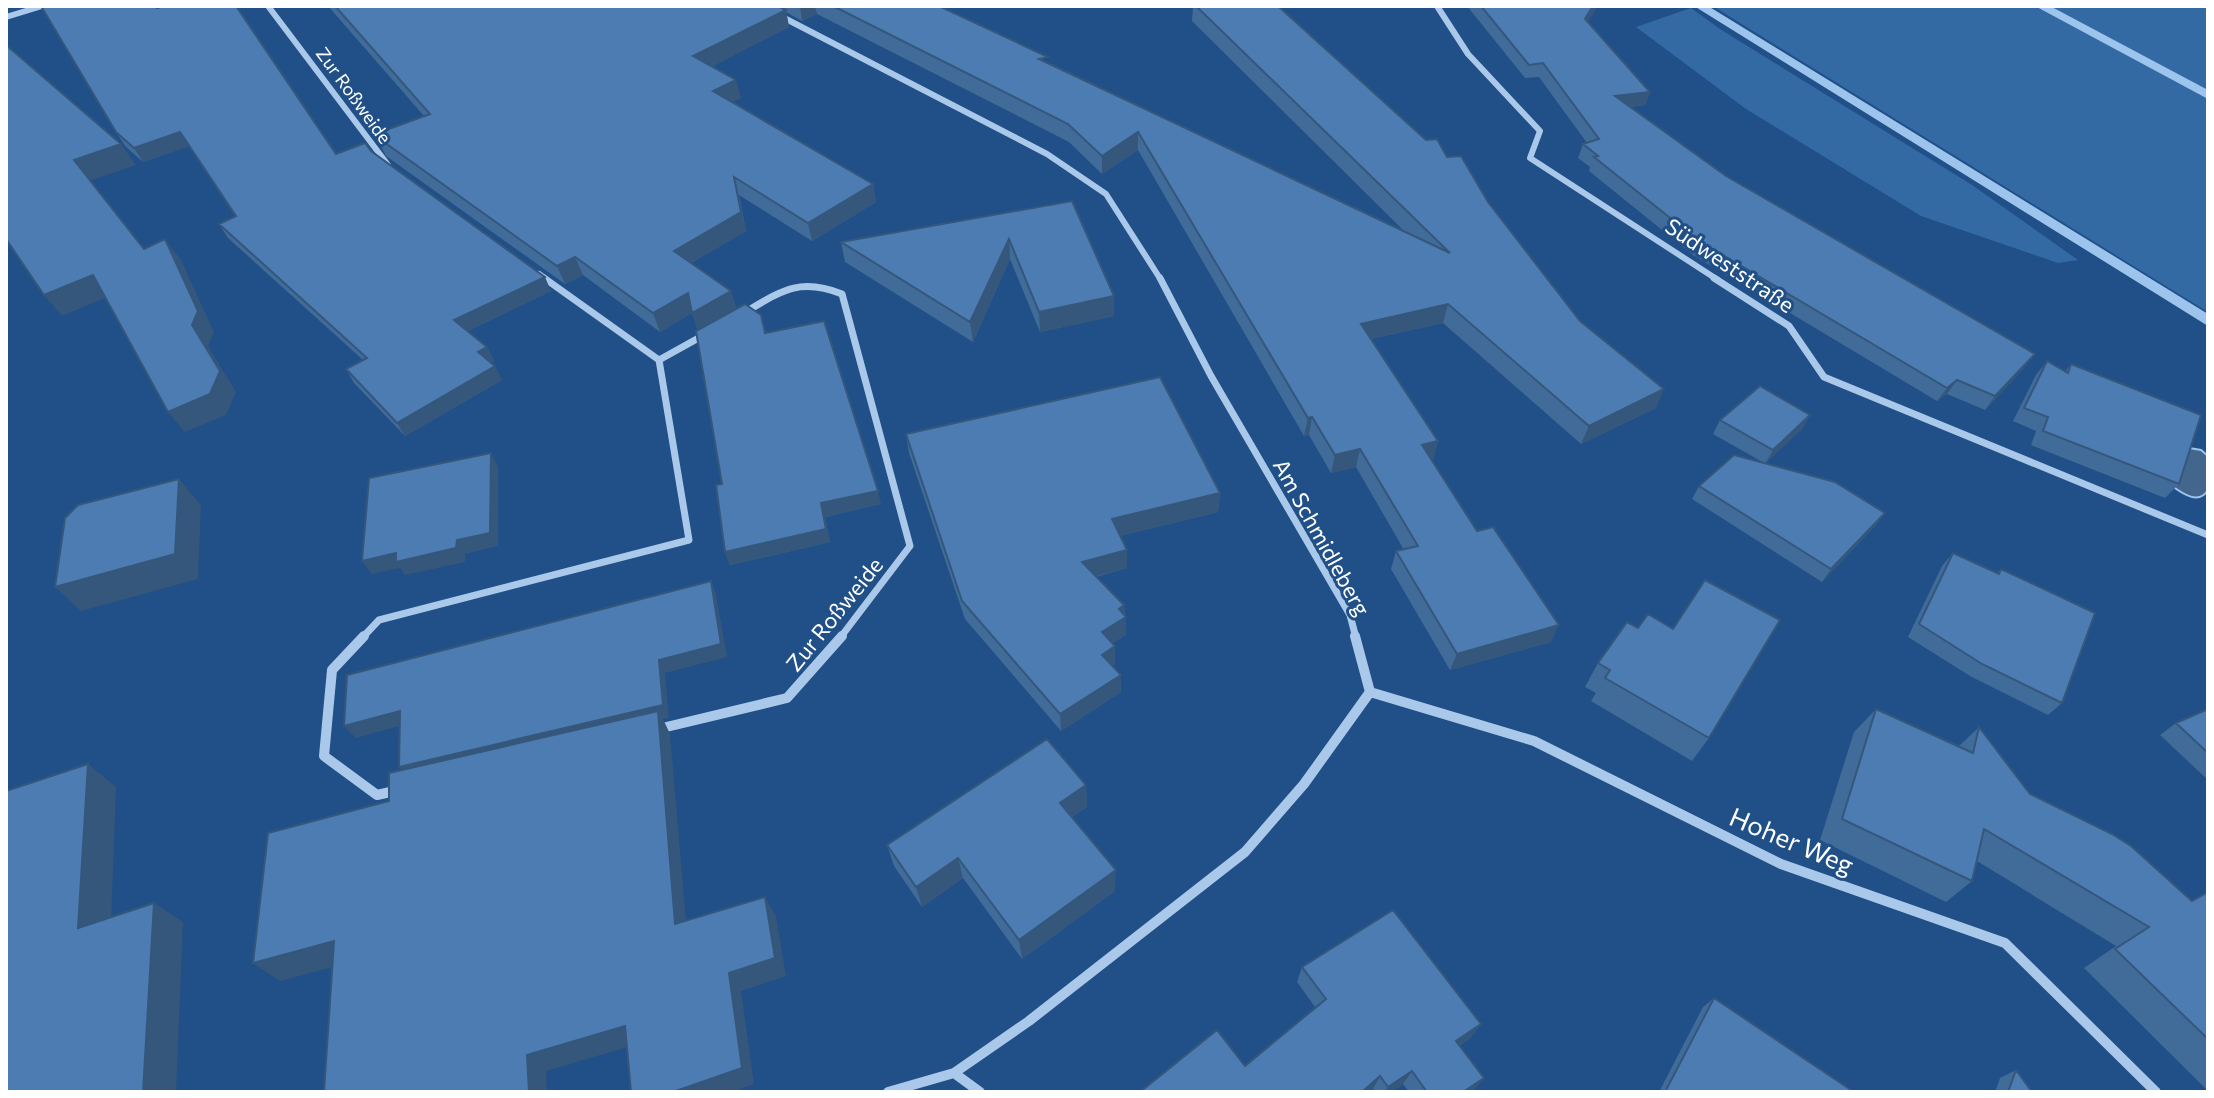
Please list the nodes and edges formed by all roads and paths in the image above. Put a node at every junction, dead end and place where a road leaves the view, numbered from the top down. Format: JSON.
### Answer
{"nodes":[{"id":1,"x":42,"y":6,"type":"edge"},
{"id":2,"x":268,"y":6,"type":"edge"},
{"id":3,"x":761,"y":6,"type":"edge"},
{"id":4,"x":1437,"y":6,"type":"edge"},
{"id":5,"x":6,"y":17,"type":"edge"},
{"id":6,"x":395,"y":169,"type":"edge"},
{"id":7,"x":533,"y":269,"type":"edge"},
{"id":8,"x":738,"y":316,"type":"edge"},
{"id":9,"x":712,"y":331,"type":"edge"},
{"id":10,"x":659,"y":360,"type":"junction"},
{"id":11,"x":2208,"y":535,"type":"edge"},
{"id":12,"x":1370,"y":692,"type":"junction"},
{"id":13,"x":651,"y":731,"type":"edge"},
{"id":14,"x":407,"y":788,"type":"edge"},
{"id":15,"x":954,"y":1073,"type":"junction"},
{"id":16,"x":888,"y":1092,"type":"edge"},
{"id":17,"x":980,"y":1092,"type":"edge"},
{"id":18,"x":2156,"y":1092,"type":"edge"}],
"edges":[{"from":1,"to":5,"type":"street"},
{"from":2,"to":6,"type":"street","name":"Zur Roßweide"},
{"from":3,"to":12,"type":"street","name":"Am Schmidleberg"},
{"from":4,"to":11,"type":"street","name":"Südweststraße"},
{"from":7,"to":10,"type":"street"},
{"from":8,"to":13,"type":"street","name":"Zur Roßweide"},
{"from":9,"to":10,"type":"street"},
{"from":10,"to":14,"type":"street"},
{"from":12,"to":15,"type":"street"},
{"from":12,"to":18,"type":"street","name":"Hoher Weg"},
{"from":15,"to":16,"type":"street"},
{"from":15,"to":17,"type":"street"}]}
